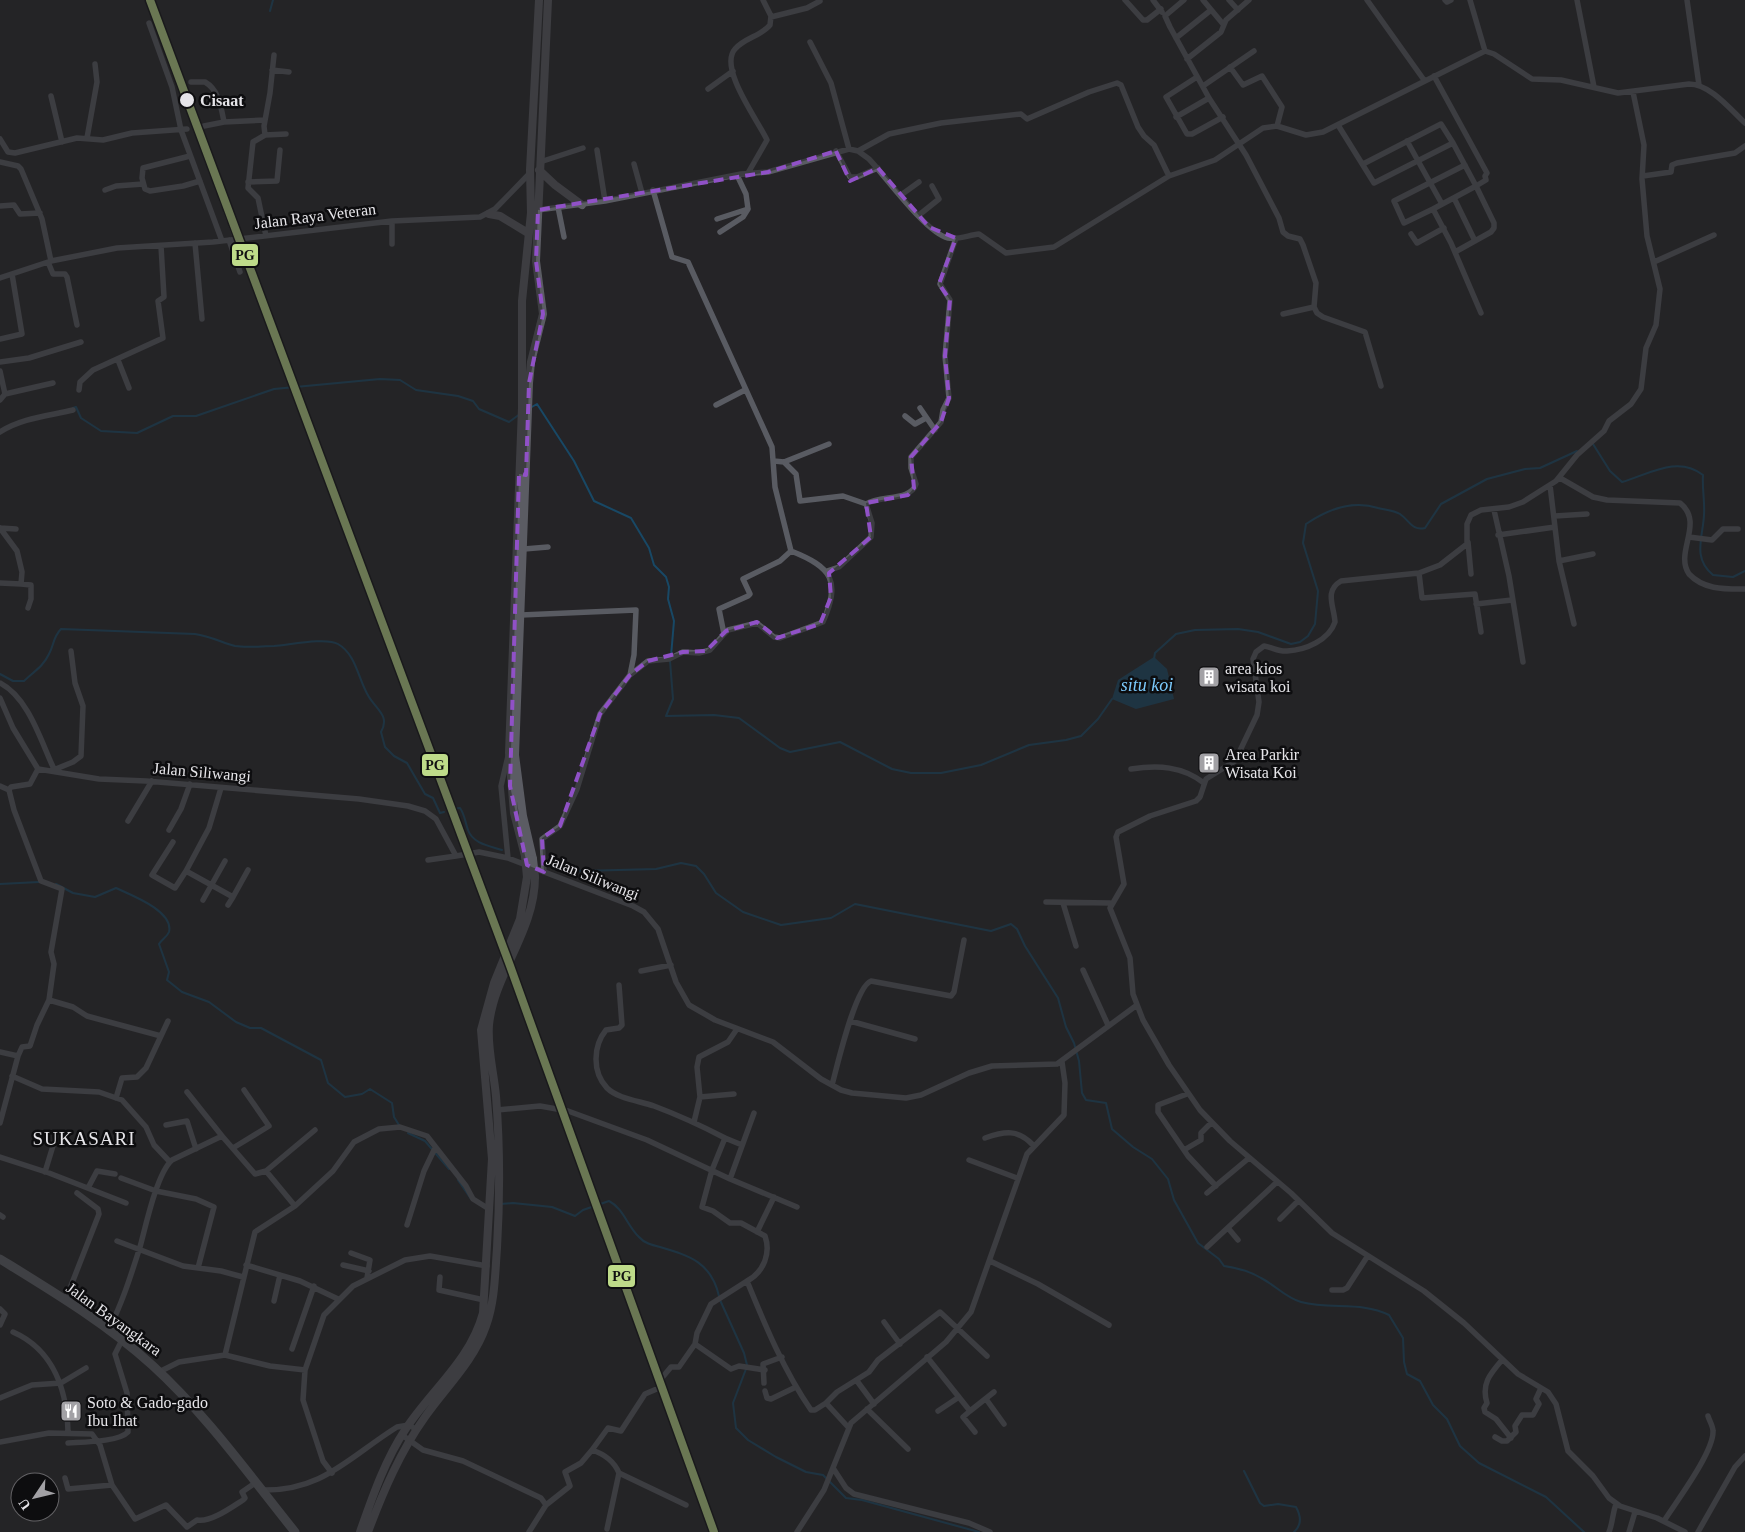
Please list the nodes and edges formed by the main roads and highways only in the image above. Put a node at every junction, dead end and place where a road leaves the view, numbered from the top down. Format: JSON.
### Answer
{"nodes":[{"id":1,"x":539,"y":0,"type":"edge"},
{"id":2,"x":548,"y":0,"type":"edge"},
{"id":3,"x":536,"y":66,"type":"junction"},
{"id":4,"x":545,"y":67,"type":"junction"},
{"id":5,"x":540,"y":166,"type":"junction"},
{"id":6,"x":582,"y":205,"type":"road end"},
{"id":7,"x":489,"y":214,"type":"road end"},
{"id":8,"x":528,"y":233,"type":"junction"},
{"id":9,"x":523,"y":474,"type":"junction"},
{"id":10,"x":529,"y":858,"type":"junction"},
{"id":11,"x":514,"y":944,"type":"junction"},
{"id":12,"x":0,"y":1259,"type":"edge"},
{"id":13,"x":295,"y":1532,"type":"edge"},
{"id":14,"x":360,"y":1532,"type":"edge"},
{"id":15,"x":368,"y":1532,"type":"edge"}],
"edges":[{"from":1,"to":3,"type":"main road"},
{"from":2,"to":4,"type":"main road"},
{"from":3,"to":4,"type":"main road"},
{"from":3,"to":8,"type":"main road"},
{"from":4,"to":5,"type":"main road"},
{"from":5,"to":6,"type":"main road"},
{"from":5,"to":9,"type":"main road"},
{"from":7,"to":8,"type":"main road"},
{"from":8,"to":9,"type":"main road"},
{"from":9,"to":10,"type":"main road"},
{"from":9,"to":10,"type":"main road"},
{"from":10,"to":11,"type":"main road","bridge":true},
{"from":11,"to":14,"type":"main road"},
{"from":11,"to":15,"type":"main road"},
{"from":12,"to":13,"type":"highway","name":"Jalan Bayangkara"}]}
